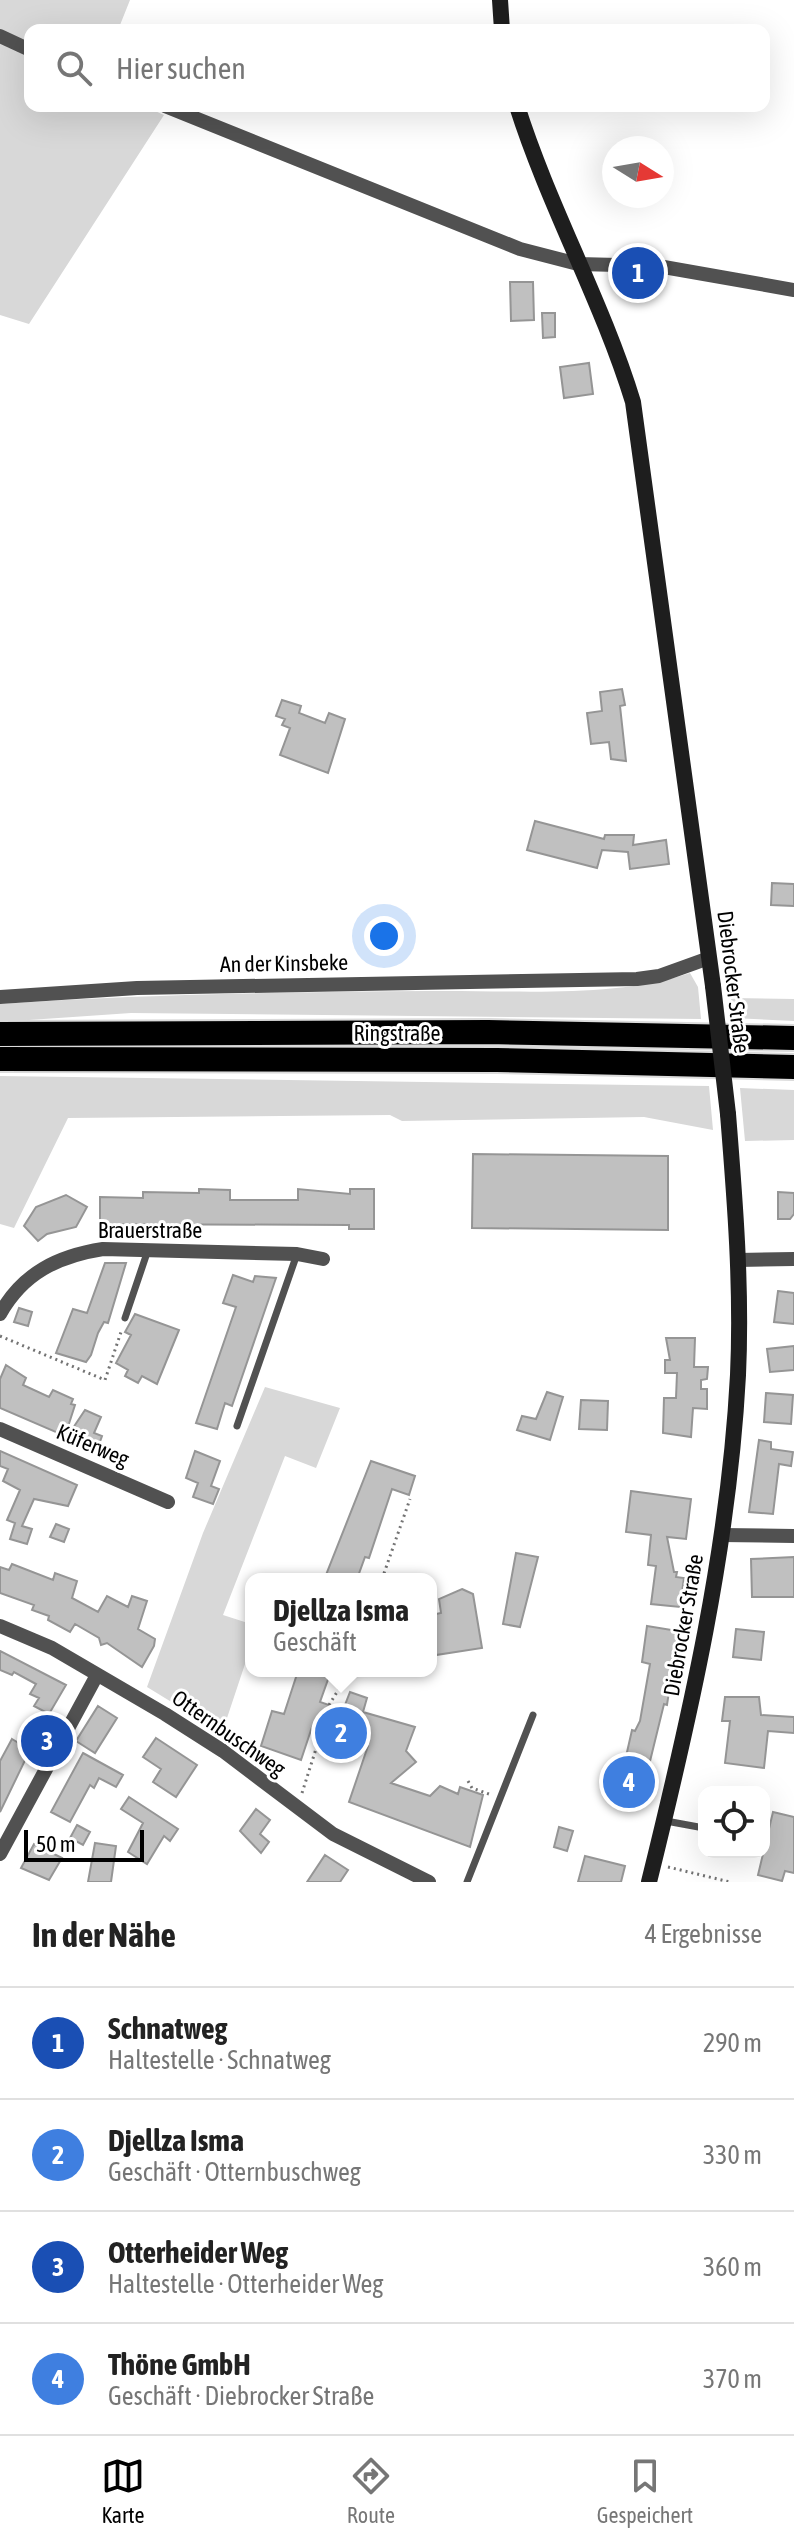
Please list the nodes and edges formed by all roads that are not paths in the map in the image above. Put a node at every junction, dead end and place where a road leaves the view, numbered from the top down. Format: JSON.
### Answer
{"nodes":[{"id":1,"x":500,"y":0,"type":"edge"},
{"id":2,"x":502,"y":24,"type":"edge"},
{"id":3,"x":0,"y":36,"type":"edge"},
{"id":4,"x":24,"y":47,"type":"edge"},
{"id":5,"x":180,"y":112,"type":"edge"},
{"id":6,"x":519,"y":112,"type":"edge"},
{"id":7,"x":578,"y":264,"type":"junction"},
{"id":8,"x":794,"y":290,"type":"edge"},
{"id":9,"x":709,"y":958,"type":"junction"},
{"id":10,"x":0,"y":997,"type":"edge"},
{"id":11,"x":0,"y":1034,"type":"edge"},
{"id":12,"x":794,"y":1038,"type":"edge"},
{"id":13,"x":0,"y":1059,"type":"edge"},
{"id":14,"x":794,"y":1067,"type":"edge"},
{"id":15,"x":148,"y":1250,"type":"junction"},
{"id":16,"x":297,"y":1254,"type":"junction"},
{"id":17,"x":323,"y":1259,"type":"dead end"},
{"id":18,"x":794,"y":1259,"type":"edge"},
{"id":19,"x":738,"y":1260,"type":"junction"},
{"id":20,"x":0,"y":1314,"type":"edge"},
{"id":21,"x":125,"y":1318,"type":"road end"},
{"id":22,"x":237,"y":1426,"type":"dead end"},
{"id":23,"x":0,"y":1429,"type":"edge"},
{"id":24,"x":168,"y":1502,"type":"dead end"},
{"id":25,"x":721,"y":1535,"type":"junction"},
{"id":26,"x":794,"y":1536,"type":"edge"},
{"id":27,"x":0,"y":1626,"type":"edge"},
{"id":28,"x":97,"y":1675,"type":"junction"},
{"id":29,"x":533,"y":1715,"type":"dead end"},
{"id":30,"x":664,"y":1820,"type":"junction"},
{"id":31,"x":698,"y":1827,"type":"edge"},
{"id":32,"x":0,"y":1854,"type":"edge"},
{"id":33,"x":429,"y":1882,"type":"edge"},
{"id":34,"x":467,"y":1882,"type":"edge"},
{"id":35,"x":649,"y":1882,"type":"edge"}],
"edges":[{"from":1,"to":2,"type":"main road"},
{"from":3,"to":4,"type":"street"},
{"from":5,"to":7,"type":"street"},
{"from":6,"to":7,"type":"main road","name":"Diebrocker Straße"},
{"from":7,"to":8,"type":"street"},
{"from":7,"to":9,"type":"main road","name":"Diebrocker Straße"},
{"from":9,"to":10,"type":"street","name":"An der Kinsbeke"},
{"from":9,"to":19,"type":"main road","name":"Diebrocker Straße","bridge":true},
{"from":11,"to":12,"type":"highway","name":"Ringstraße"},
{"from":13,"to":14,"type":"highway","name":"Ringstraße"},
{"from":15,"to":16,"type":"street","name":"Brauerstraße"},
{"from":15,"to":20,"type":"street","name":"Brauerstraße"},
{"from":15,"to":21,"type":"lane"},
{"from":16,"to":17,"type":"street","name":"Brauerstraße"},
{"from":16,"to":22,"type":"lane"},
{"from":18,"to":19,"type":"street"},
{"from":19,"to":25,"type":"main road","name":"Diebrocker Straße"},
{"from":23,"to":24,"type":"street","name":"Küferweg"},
{"from":25,"to":26,"type":"street"},
{"from":25,"to":30,"type":"main road","name":"Diebrocker Straße"},
{"from":27,"to":28,"type":"street","name":"Otternbuschweg"},
{"from":28,"to":32,"type":"street"},
{"from":28,"to":33,"type":"street","name":"Otternbuschweg"},
{"from":29,"to":34,"type":"lane"},
{"from":30,"to":31,"type":"lane"},
{"from":30,"to":35,"type":"main road","name":"Diebrocker Straße"}]}
